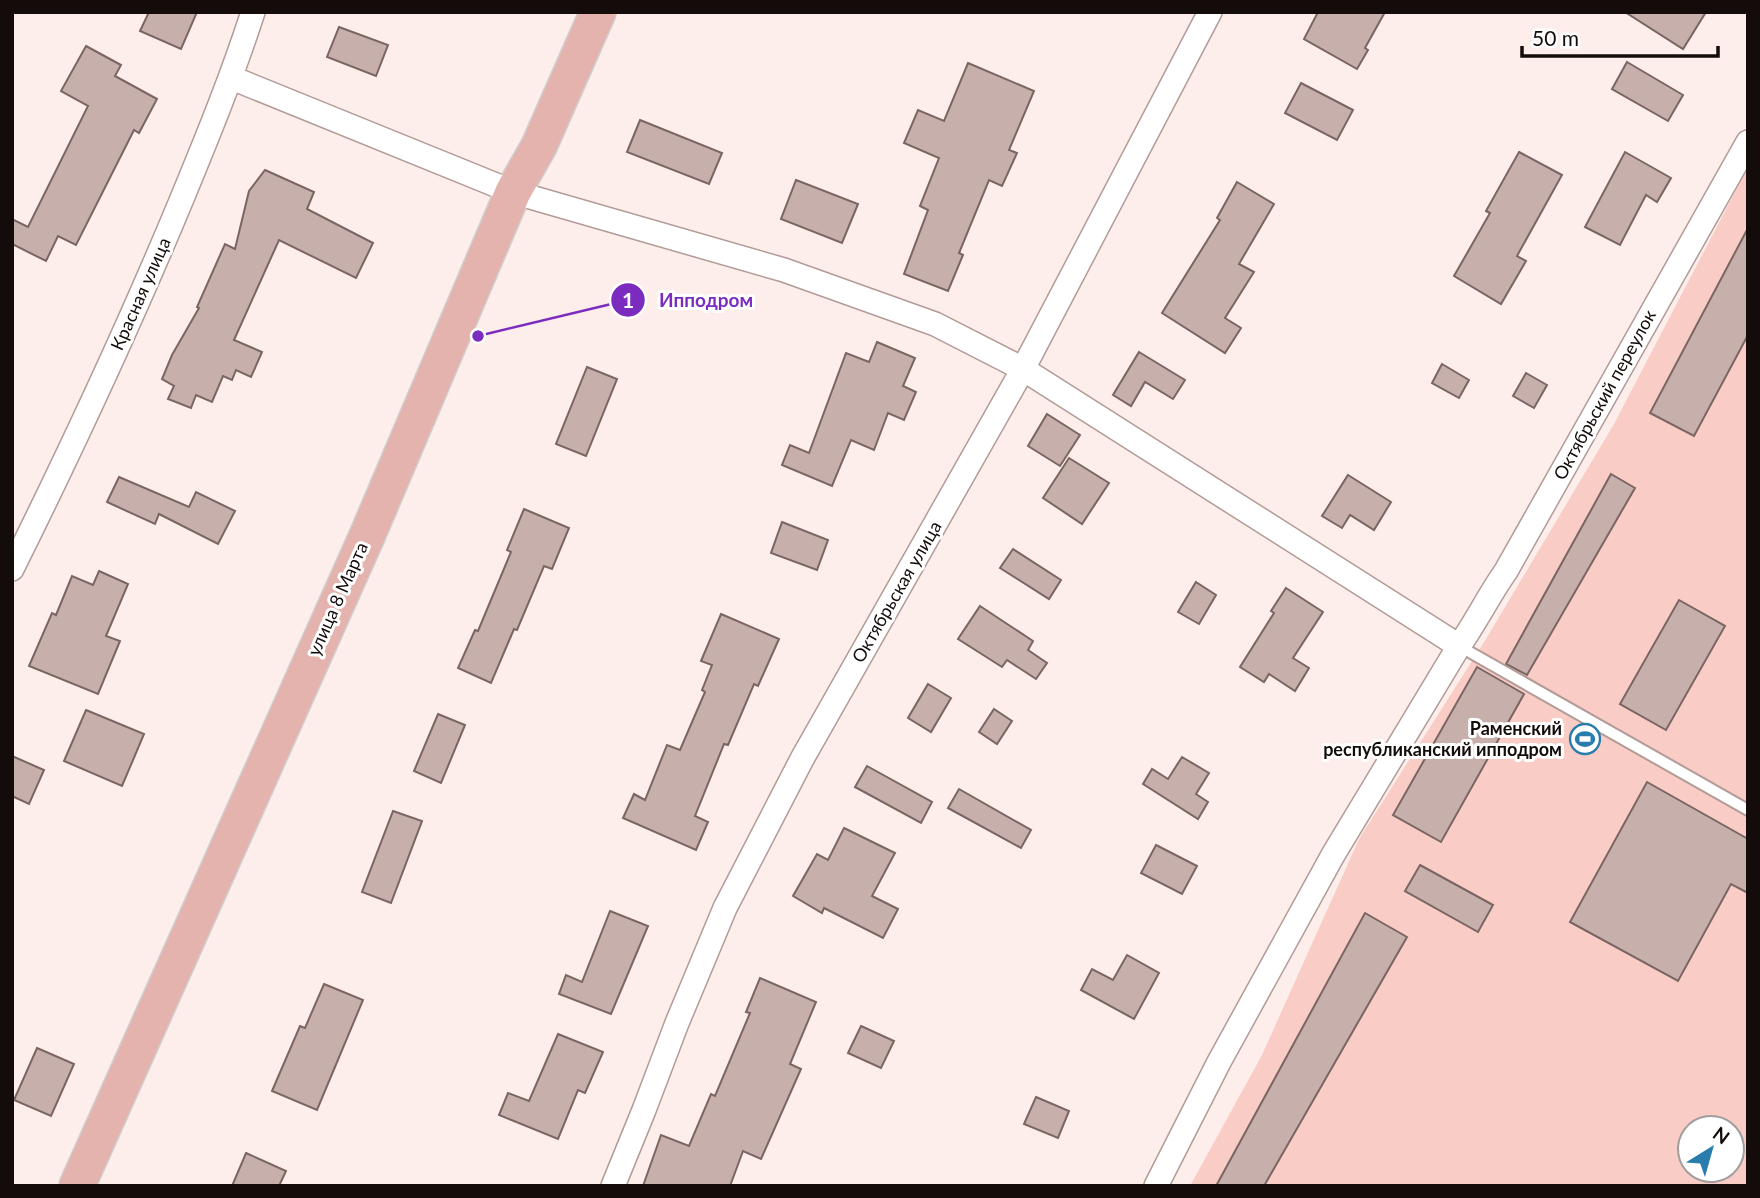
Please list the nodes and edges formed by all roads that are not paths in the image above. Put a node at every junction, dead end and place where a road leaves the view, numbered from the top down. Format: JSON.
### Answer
{"nodes":[{"id":1,"x":253,"y":12,"type":"edge"},
{"id":2,"x":598,"y":12,"type":"edge"},
{"id":3,"x":1210,"y":12,"type":"edge"},
{"id":4,"x":232,"y":78,"type":"junction"},
{"id":5,"x":1748,"y":142,"type":"edge"},
{"id":6,"x":513,"y":191,"type":"junction"},
{"id":7,"x":1023,"y":369,"type":"junction"},
{"id":8,"x":12,"y":569,"type":"edge"},
{"id":9,"x":1459,"y":646,"type":"junction"},
{"id":10,"x":1748,"y":810,"type":"edge"},
{"id":11,"x":77,"y":1186,"type":"edge"},
{"id":12,"x":613,"y":1186,"type":"edge"},
{"id":13,"x":1156,"y":1186,"type":"edge"}],
"edges":[{"from":1,"to":4,"type":"street","name":"Красная улица"},
{"from":2,"to":6,"type":"main road","name":"улица 8 Марта"},
{"from":3,"to":7,"type":"street","name":"Октябрьская улица"},
{"from":4,"to":6,"type":"street"},
{"from":4,"to":8,"type":"street","name":"Красная улица"},
{"from":5,"to":9,"type":"street","name":"Октябрьский переулок"},
{"from":6,"to":7,"type":"street"},
{"from":6,"to":11,"type":"main road","name":"улица 8 Марта"},
{"from":7,"to":9,"type":"street"},
{"from":7,"to":12,"type":"street","name":"Октябрьская улица"},
{"from":9,"to":10,"type":"lane"},
{"from":9,"to":13,"type":"street","name":"Октябрьский переулок"}]}
